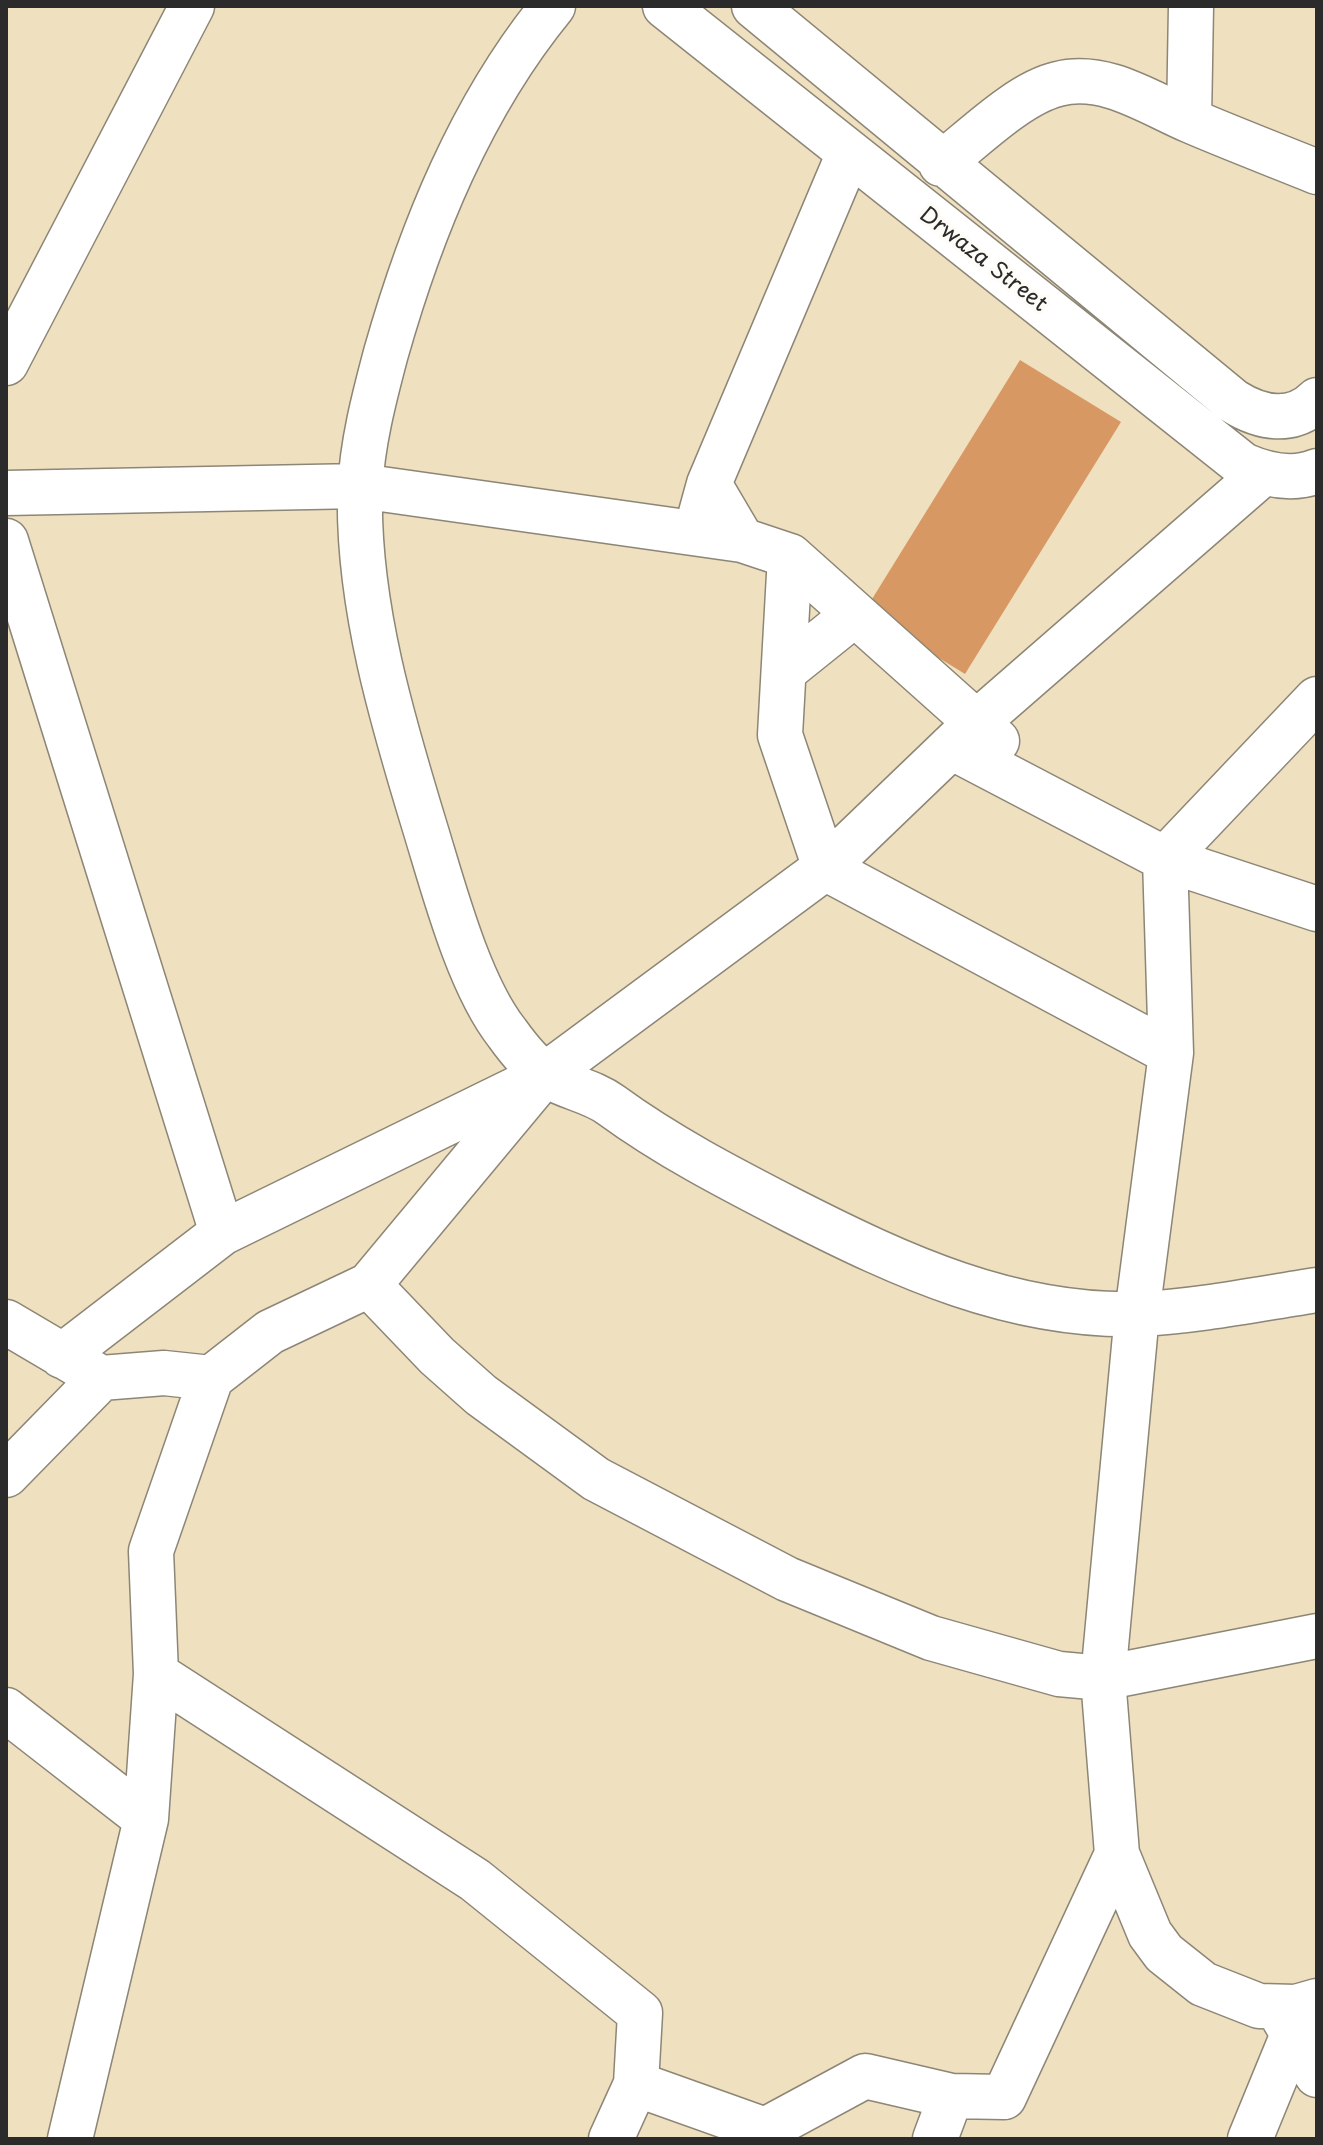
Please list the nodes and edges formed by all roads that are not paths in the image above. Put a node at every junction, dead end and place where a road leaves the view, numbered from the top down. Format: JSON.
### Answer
{"nodes":[{"id":1,"x":192,"y":6,"type":"edge"},
{"id":2,"x":553,"y":6,"type":"edge"},
{"id":3,"x":665,"y":6,"type":"edge"},
{"id":4,"x":754,"y":6,"type":"edge"},
{"id":5,"x":1191,"y":6,"type":"edge"},
{"id":6,"x":1189,"y":120,"type":"junction"},
{"id":7,"x":849,"y":153,"type":"junction"},
{"id":8,"x":941,"y":164,"type":"junction"},
{"id":9,"x":1317,"y":172,"type":"edge"},
{"id":10,"x":6,"y":363,"type":"edge"},
{"id":11,"x":1314,"y":408,"type":"edge"},
{"id":12,"x":1317,"y":471,"type":"edge"},
{"id":13,"x":1263,"y":473,"type":"junction"},
{"id":14,"x":709,"y":484,"type":"junction"},
{"id":15,"x":360,"y":486,"type":"junction"},
{"id":16,"x":6,"y":493,"type":"edge"},
{"id":17,"x":695,"y":533,"type":"junction"},
{"id":18,"x":742,"y":540,"type":"junction"},
{"id":19,"x":6,"y":541,"type":"edge"},
{"id":20,"x":790,"y":556,"type":"junction"},
{"id":21,"x":855,"y":614,"type":"junction"},
{"id":22,"x":784,"y":671,"type":"junction"},
{"id":23,"x":1317,"y":699,"type":"edge"},
{"id":24,"x":964,"y":735,"type":"junction"},
{"id":25,"x":1165,"y":859,"type":"junction"},
{"id":26,"x":825,"y":868,"type":"junction"},
{"id":27,"x":1317,"y":909,"type":"edge"},
{"id":28,"x":1171,"y":1053,"type":"junction"},
{"id":29,"x":545,"y":1075,"type":"junction"},
{"id":30,"x":222,"y":1233,"type":"junction"},
{"id":31,"x":369,"y":1285,"type":"junction"},
{"id":32,"x":1317,"y":1290,"type":"edge"},
{"id":33,"x":1137,"y":1314,"type":"junction"},
{"id":34,"x":6,"y":1322,"type":"edge"},
{"id":35,"x":62,"y":1356,"type":"junction"},
{"id":36,"x":101,"y":1378,"type":"junction"},
{"id":37,"x":211,"y":1378,"type":"junction"},
{"id":38,"x":6,"y":1475,"type":"edge"},
{"id":39,"x":1317,"y":1636,"type":"edge"},
{"id":40,"x":156,"y":1674,"type":"junction"},
{"id":41,"x":1103,"y":1678,"type":"junction"},
{"id":42,"x":9,"y":1719,"type":"edge"},
{"id":43,"x":146,"y":1819,"type":"junction"},
{"id":44,"x":1117,"y":1854,"type":"junction"},
{"id":45,"x":1298,"y":2012,"type":"edge"},
{"id":46,"x":1317,"y":2075,"type":"edge"},
{"id":47,"x":636,"y":2084,"type":"junction"},
{"id":48,"x":951,"y":2096,"type":"junction"},
{"id":49,"x":70,"y":2139,"type":"edge"},
{"id":50,"x":611,"y":2139,"type":"edge"},
{"id":51,"x":935,"y":2139,"type":"edge"},
{"id":52,"x":1250,"y":2139,"type":"edge"}],
"edges":[{"from":1,"to":10,"type":"street"},
{"from":2,"to":15,"type":"street"},
{"from":3,"to":7,"type":"street","name":"Drwaza Street"},
{"from":4,"to":8,"type":"street"},
{"from":5,"to":6,"type":"street"},
{"from":6,"to":8,"type":"street"},
{"from":6,"to":9,"type":"street"},
{"from":7,"to":13,"type":"street","name":"Drwaza Street"},
{"from":7,"to":14,"type":"street"},
{"from":8,"to":11,"type":"street"},
{"from":12,"to":13,"type":"street","name":"Drwaza Street"},
{"from":13,"to":24,"type":"street"},
{"from":14,"to":17,"type":"street"},
{"from":14,"to":18,"type":"street"},
{"from":15,"to":16,"type":"street"},
{"from":15,"to":17,"type":"street"},
{"from":15,"to":29,"type":"street"},
{"from":17,"to":18,"type":"street"},
{"from":18,"to":20,"type":"street"},
{"from":19,"to":30,"type":"street"},
{"from":20,"to":21,"type":"street"},
{"from":20,"to":22,"type":"street"},
{"from":21,"to":22,"type":"street"},
{"from":21,"to":24,"type":"street"},
{"from":22,"to":26,"type":"street"},
{"from":23,"to":25,"type":"street"},
{"from":24,"to":25,"type":"street"},
{"from":24,"to":26,"type":"street"},
{"from":25,"to":27,"type":"street"},
{"from":25,"to":28,"type":"street"},
{"from":26,"to":28,"type":"street"},
{"from":26,"to":29,"type":"street"},
{"from":28,"to":33,"type":"street"},
{"from":29,"to":30,"type":"street"},
{"from":29,"to":31,"type":"street"},
{"from":29,"to":33,"type":"street"},
{"from":30,"to":35,"type":"street"},
{"from":31,"to":37,"type":"street"},
{"from":31,"to":41,"type":"street"},
{"from":32,"to":33,"type":"street"},
{"from":33,"to":41,"type":"street"},
{"from":34,"to":35,"type":"street"},
{"from":35,"to":36,"type":"street"},
{"from":36,"to":37,"type":"street"},
{"from":36,"to":38,"type":"street"},
{"from":37,"to":40,"type":"street"},
{"from":39,"to":41,"type":"street"},
{"from":40,"to":43,"type":"street"},
{"from":40,"to":47,"type":"street"},
{"from":41,"to":44,"type":"street"},
{"from":42,"to":43,"type":"street"},
{"from":43,"to":49,"type":"street"},
{"from":44,"to":45,"type":"street"},
{"from":44,"to":48,"type":"street"},
{"from":45,"to":46,"type":"street"},
{"from":45,"to":52,"type":"street"},
{"from":47,"to":48,"type":"street"},
{"from":47,"to":50,"type":"street"},
{"from":48,"to":51,"type":"street"}]}
